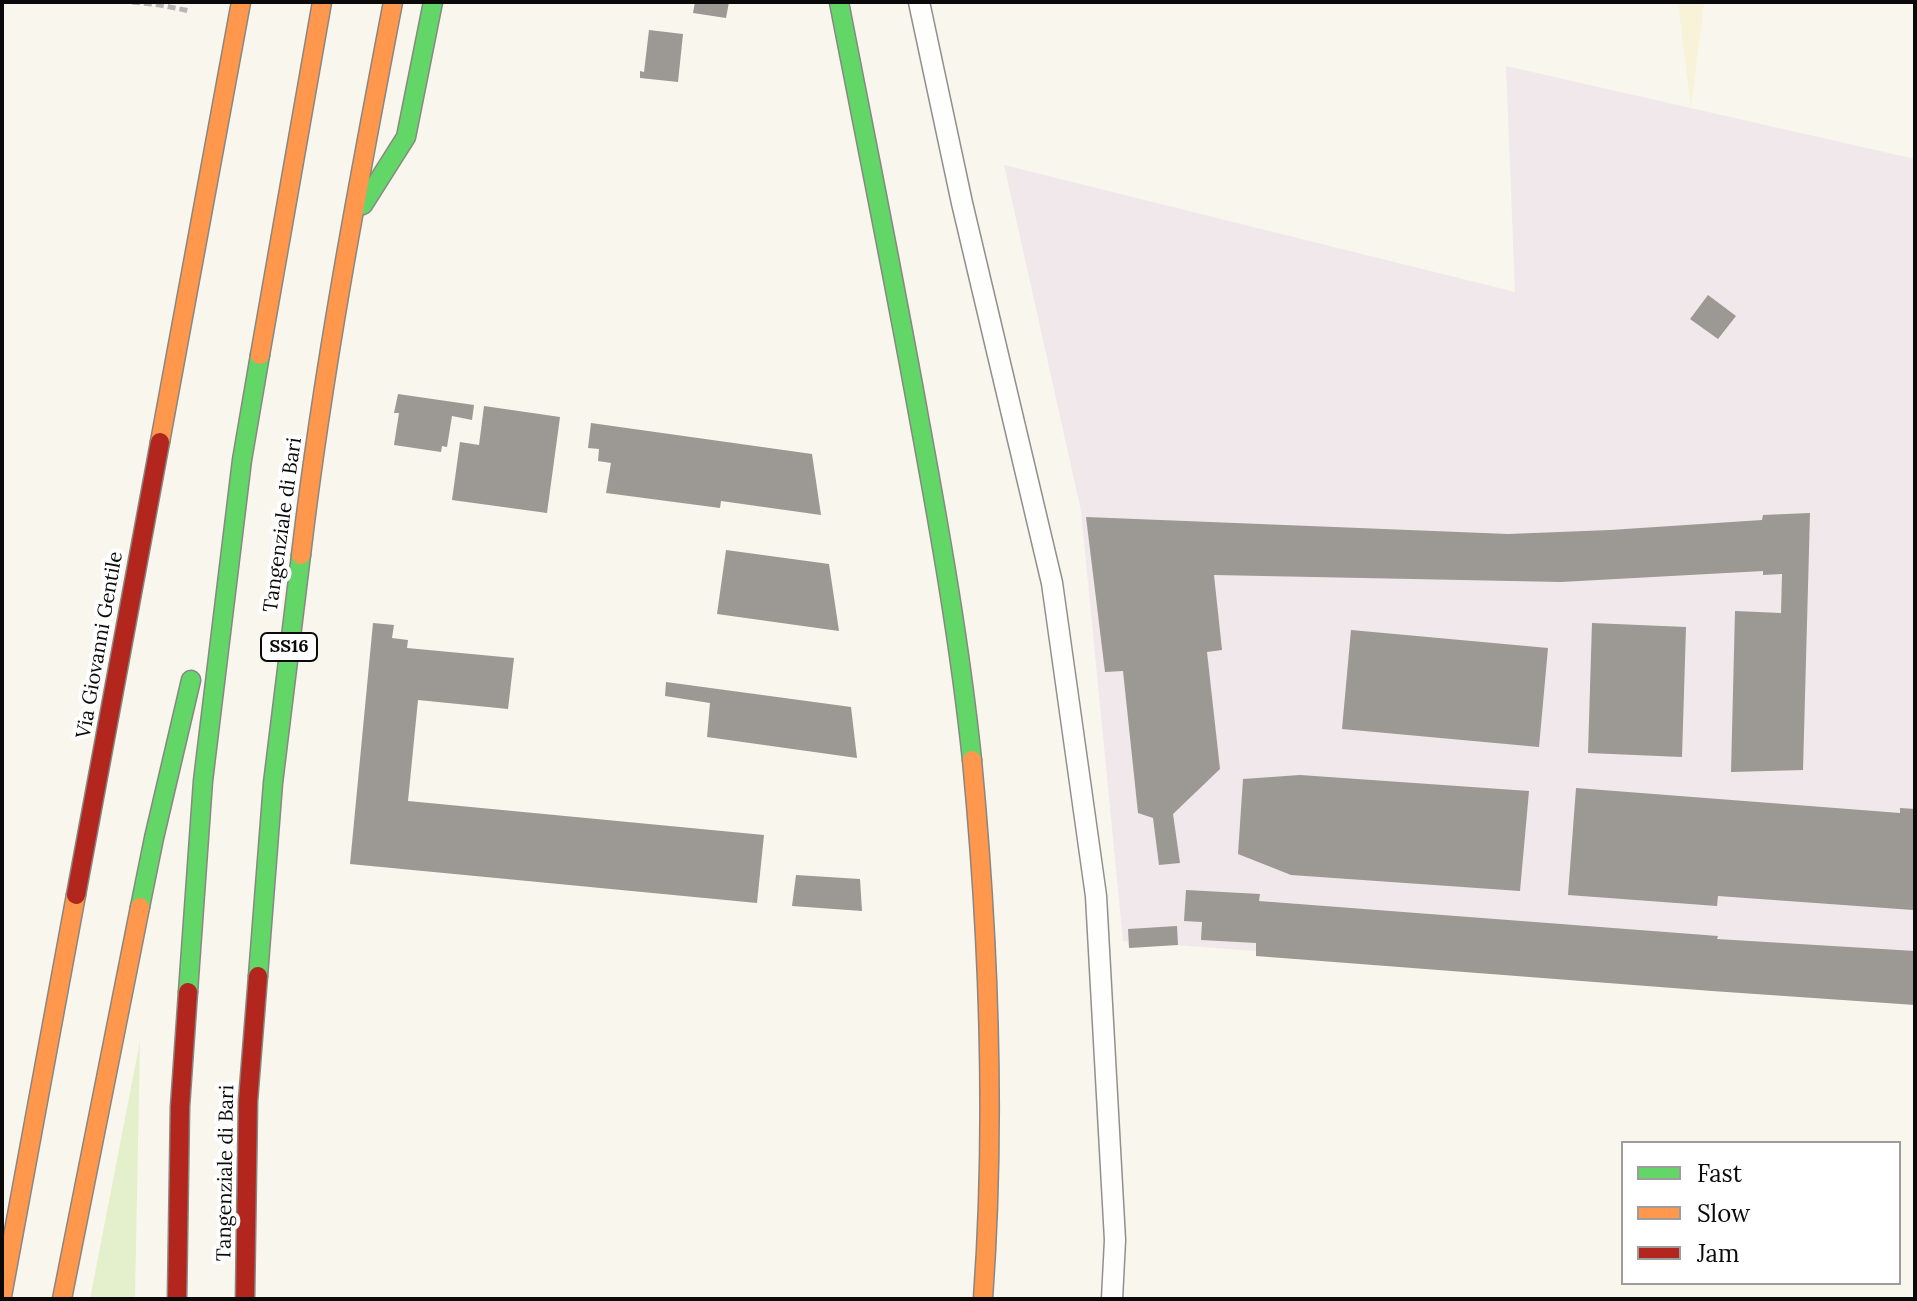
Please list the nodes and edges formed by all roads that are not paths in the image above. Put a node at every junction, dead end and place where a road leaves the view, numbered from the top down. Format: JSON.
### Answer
{"nodes":[{"id":1,"x":241,"y":2,"type":"edge"},
{"id":2,"x":322,"y":2,"type":"edge"},
{"id":3,"x":393,"y":2,"type":"edge"},
{"id":4,"x":433,"y":2,"type":"edge"},
{"id":5,"x":839,"y":2,"type":"edge"},
{"id":6,"x":919,"y":2,"type":"edge"},
{"id":7,"x":351,"y":224,"type":"junction"},
{"id":8,"x":242,"y":460,"type":"junction"},
{"id":9,"x":203,"y":626,"type":"dead end"},
{"id":10,"x":196,"y":656,"type":"dead end"},
{"id":11,"x":2,"y":1296,"type":"edge"},
{"id":12,"x":62,"y":1299,"type":"edge"},
{"id":13,"x":177,"y":1299,"type":"edge"},
{"id":14,"x":245,"y":1299,"type":"edge"},
{"id":15,"x":983,"y":1299,"type":"edge"},
{"id":16,"x":1112,"y":1299,"type":"edge"}],
"edges":[{"from":1,"to":11,"type":"main road","name":"Via Giovanni Gentile"},
{"from":2,"to":8,"type":"main road"},
{"from":3,"to":7,"type":"main road","name":"Tangenziale di Bari","number":"SS16"},
{"from":4,"to":7,"type":"main road"},
{"from":5,"to":15,"type":"main road"},
{"from":6,"to":16,"type":"lane"},
{"from":7,"to":14,"type":"main road","name":"Tangenziale di Bari","number":"SS16"},
{"from":8,"to":9,"type":"main road"},
{"from":8,"to":13,"type":"main road"},
{"from":10,"to":12,"type":"main road"}]}
